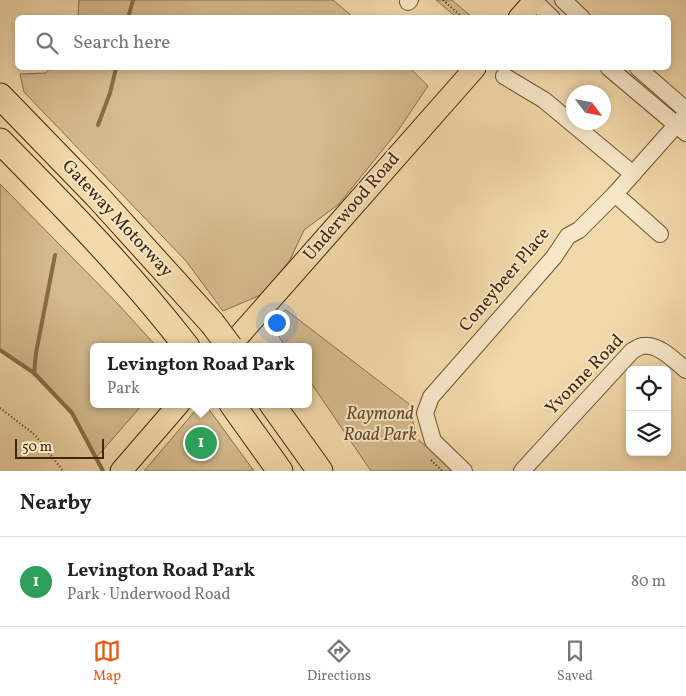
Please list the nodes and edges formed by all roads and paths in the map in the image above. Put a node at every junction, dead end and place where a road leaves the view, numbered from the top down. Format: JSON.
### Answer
{"nodes":[{"id":1,"x":443,"y":0,"type":"edge"},
{"id":2,"x":534,"y":0,"type":"edge"},
{"id":3,"x":563,"y":0,"type":"edge"},
{"id":4,"x":460,"y":15,"type":"edge"},
{"id":5,"x":522,"y":15,"type":"edge"},
{"id":6,"x":549,"y":15,"type":"edge"},
{"id":7,"x":579,"y":15,"type":"edge"},
{"id":8,"x":473,"y":70,"type":"edge"},
{"id":9,"x":612,"y":70,"type":"edge"},
{"id":10,"x":640,"y":70,"type":"edge"},
{"id":11,"x":504,"y":76,"type":"dead end"},
{"id":12,"x":0,"y":96,"type":"edge"},
{"id":13,"x":684,"y":120,"type":"edge"},
{"id":14,"x":0,"y":140,"type":"edge"},
{"id":15,"x":633,"y":174,"type":"junction"},
{"id":16,"x":615,"y":194,"type":"junction"},
{"id":17,"x":660,"y":234,"type":"dead end"},
{"id":18,"x":185,"y":343,"type":"edge"},
{"id":19,"x":226,"y":343,"type":"edge"},
{"id":20,"x":233,"y":343,"type":"edge"},
{"id":21,"x":686,"y":370,"type":"edge"},
{"id":22,"x":0,"y":408,"type":"edge"},
{"id":23,"x":177,"y":408,"type":"edge"},
{"id":24,"x":275,"y":408,"type":"edge"},
{"id":25,"x":238,"y":411,"type":"edge"},
{"id":26,"x":63,"y":471,"type":"edge"},
{"id":27,"x":122,"y":471,"type":"edge"},
{"id":28,"x":280,"y":471,"type":"edge"},
{"id":29,"x":320,"y":471,"type":"edge"},
{"id":30,"x":464,"y":471,"type":"edge"},
{"id":31,"x":522,"y":471,"type":"edge"}],
"edges":[{"from":1,"to":4,"type":"path"},
{"from":2,"to":5,"type":"main road"},
{"from":2,"to":6,"type":"street"},
{"from":3,"to":7,"type":"street"},
{"from":8,"to":20,"type":"main road","name":"Underwood Road"},
{"from":9,"to":13,"type":"street"},
{"from":10,"to":13,"type":"street"},
{"from":11,"to":15,"type":"street"},
{"from":12,"to":19,"type":"highway","name":"Gateway Motorway","bridge":true},
{"from":13,"to":15,"type":"street","name":"Coneybeer Place"},
{"from":14,"to":18,"type":"highway","name":"Gateway Motorway"},
{"from":15,"to":16,"type":"street","name":"Coneybeer Place"},
{"from":16,"to":17,"type":"street"},
{"from":16,"to":30,"type":"street","name":"Coneybeer Place"},
{"from":21,"to":31,"type":"street","name":"Yvonne Road"},
{"from":22,"to":26,"type":"path"},
{"from":23,"to":27,"type":"main road"},
{"from":24,"to":29,"type":"highway"},
{"from":25,"to":28,"type":"highway"}]}
